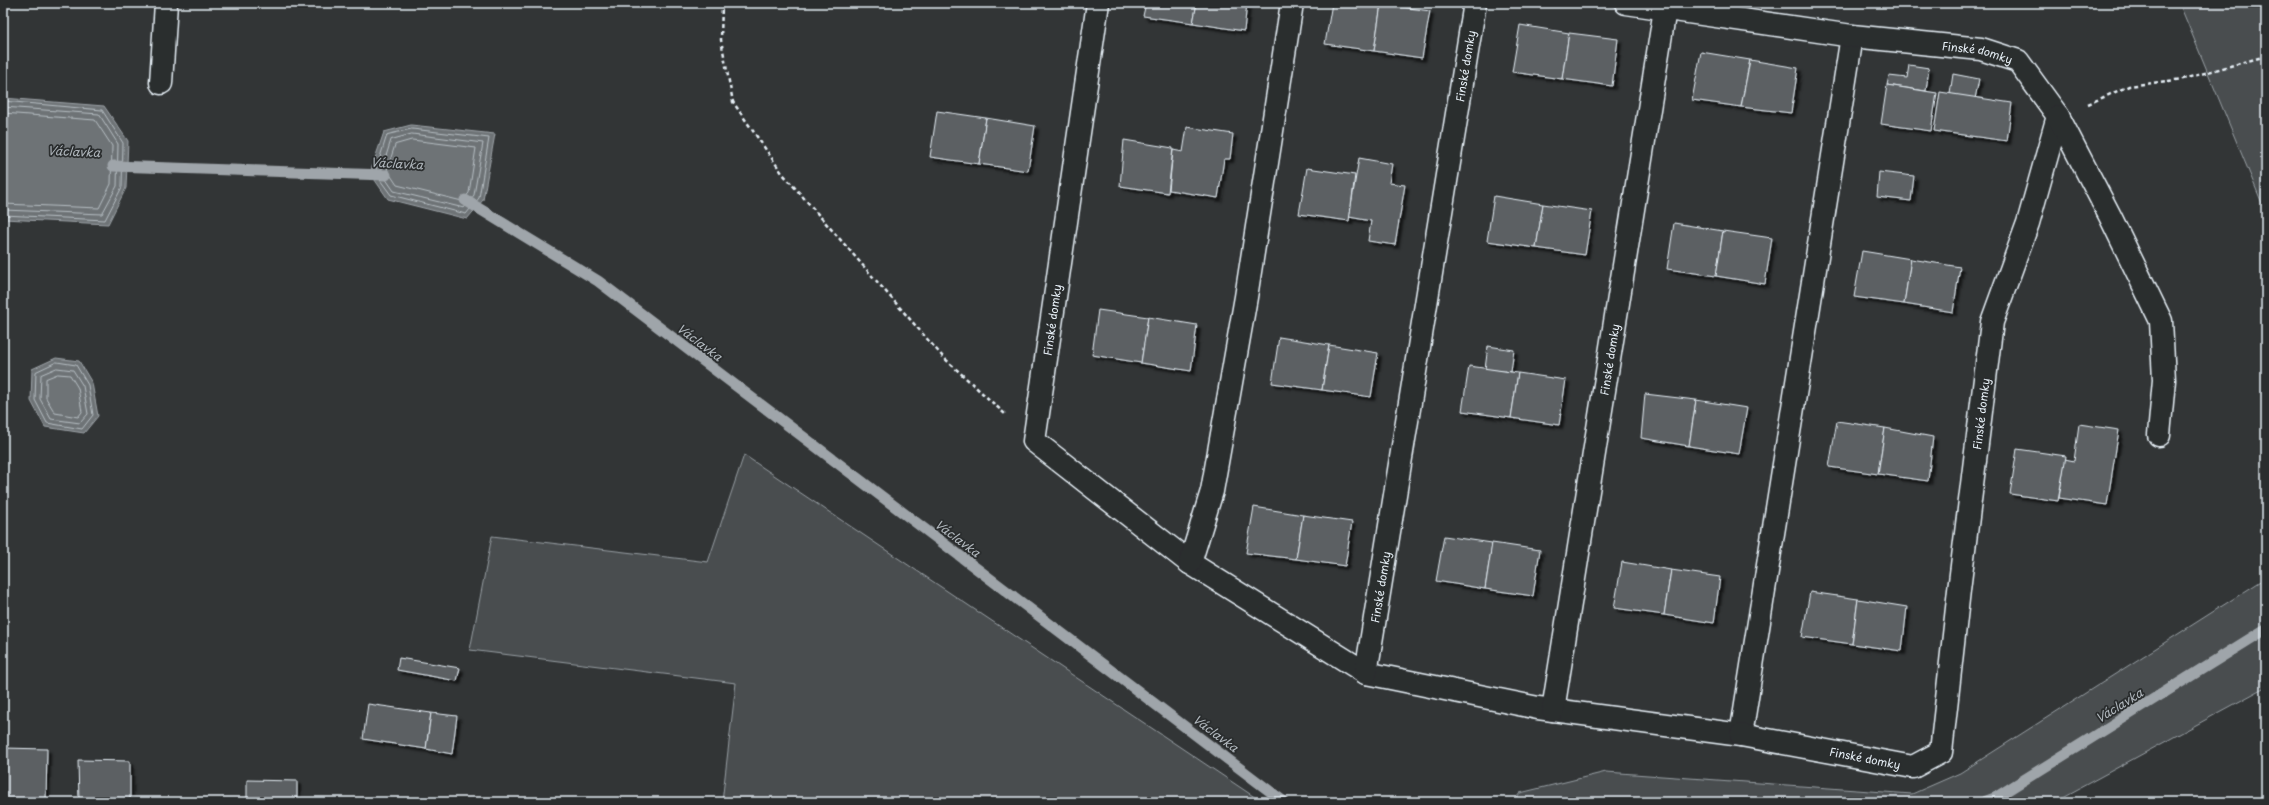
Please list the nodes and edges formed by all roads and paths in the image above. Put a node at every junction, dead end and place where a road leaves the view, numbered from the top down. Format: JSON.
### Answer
{"nodes":[{"id":1,"x":166,"y":3,"type":"edge"},
{"id":2,"x":722,"y":3,"type":"edge"},
{"id":3,"x":1098,"y":3,"type":"edge"},
{"id":4,"x":1292,"y":3,"type":"edge"},
{"id":5,"x":1475,"y":3,"type":"edge"},
{"id":6,"x":1626,"y":3,"type":"edge"},
{"id":7,"x":1665,"y":9,"type":"junction"},
{"id":8,"x":1852,"y":36,"type":"junction"},
{"id":9,"x":2266,"y":56,"type":"edge"},
{"id":10,"x":161,"y":83,"type":"dead end"},
{"id":11,"x":2058,"y":116,"type":"junction"},
{"id":12,"x":2159,"y":435,"type":"dead end"},
{"id":13,"x":1034,"y":441,"type":"junction"},
{"id":14,"x":1190,"y":563,"type":"junction"},
{"id":15,"x":1366,"y":673,"type":"junction"},
{"id":16,"x":1553,"y":710,"type":"junction"},
{"id":17,"x":1741,"y":735,"type":"junction"}],
"edges":[{"from":1,"to":10,"type":"street"},
{"from":2,"to":13,"type":"path"},
{"from":3,"to":13,"type":"street","name":"Finské domky"},
{"from":4,"to":14,"type":"street"},
{"from":5,"to":15,"type":"street","name":"Finské domky"},
{"from":6,"to":7,"type":"street","name":"Finské domky"},
{"from":7,"to":8,"type":"street","name":"Finské domky"},
{"from":7,"to":16,"type":"street","name":"Finské domky"},
{"from":8,"to":11,"type":"street","name":"Finské domky"},
{"from":8,"to":17,"type":"street"},
{"from":9,"to":11,"type":"path"},
{"from":11,"to":12,"type":"street"},
{"from":11,"to":17,"type":"street","name":"Finské domky"},
{"from":13,"to":14,"type":"street","name":"Finské domky"},
{"from":14,"to":15,"type":"street","name":"Finské domky"},
{"from":15,"to":16,"type":"street","name":"Finské domky"},
{"from":16,"to":17,"type":"street","name":"Finské domky"}]}
